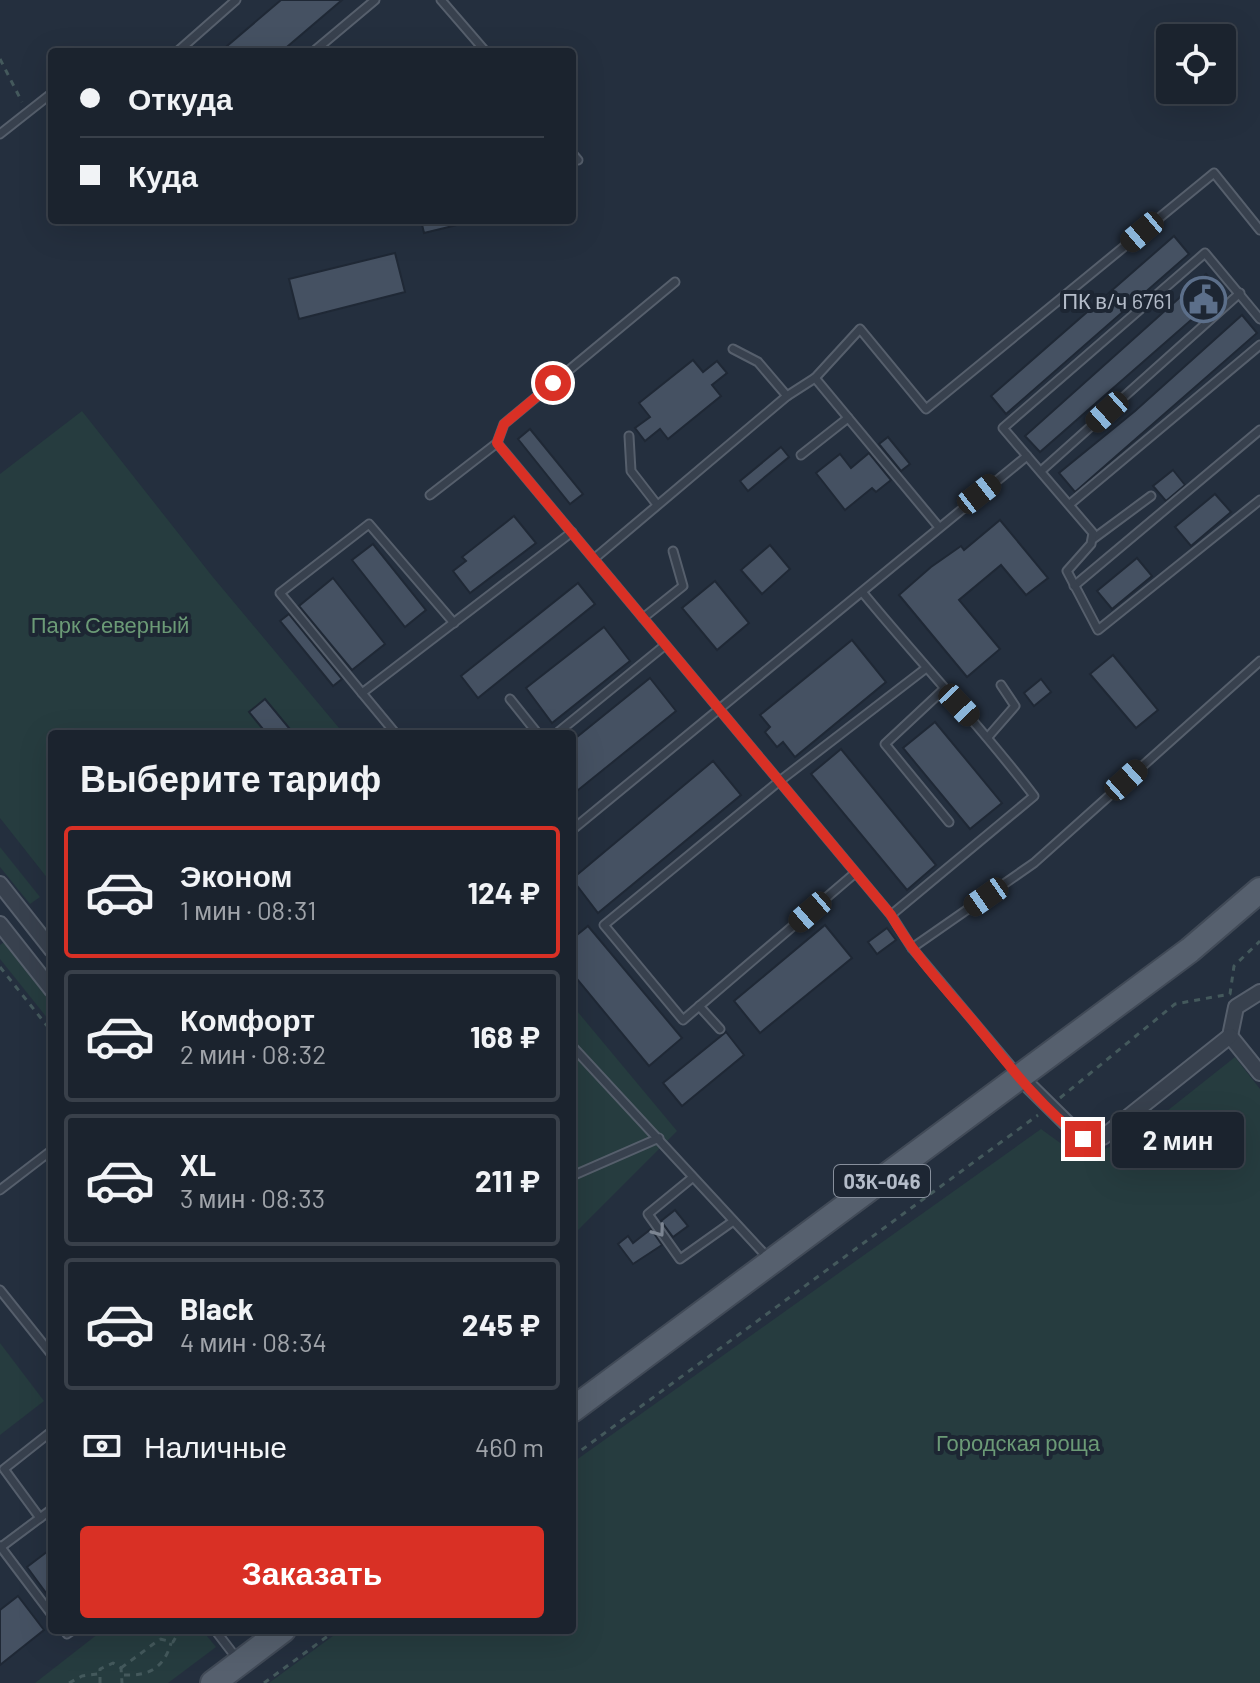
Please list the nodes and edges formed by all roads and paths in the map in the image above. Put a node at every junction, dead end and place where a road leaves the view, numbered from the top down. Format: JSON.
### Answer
{"nodes":[{"id":1,"x":236,"y":0,"type":"edge"},
{"id":2,"x":375,"y":0,"type":"edge"},
{"id":3,"x":441,"y":0,"type":"edge"},
{"id":4,"x":182,"y":48,"type":"edge"},
{"id":5,"x":318,"y":48,"type":"edge"},
{"id":6,"x":483,"y":48,"type":"edge"},
{"id":7,"x":0,"y":59,"type":"edge"},
{"id":8,"x":48,"y":96,"type":"edge"},
{"id":9,"x":28,"y":112,"type":"junction"},
{"id":10,"x":0,"y":134,"type":"edge"},
{"id":11,"x":576,"y":158,"type":"edge"},
{"id":12,"x":578,"y":160,"type":"dead end"},
{"id":13,"x":1260,"y":230,"type":"edge"},
{"id":14,"x":675,"y":282,"type":"dead end"},
{"id":15,"x":1240,"y":293,"type":"junction"},
{"id":16,"x":1260,"y":319,"type":"edge"},
{"id":17,"x":1260,"y":345,"type":"edge"},
{"id":18,"x":733,"y":349,"type":"dead end"},
{"id":19,"x":815,"y":378,"type":"junction"},
{"id":20,"x":787,"y":396,"type":"junction"},
{"id":21,"x":848,"y":418,"type":"junction"},
{"id":22,"x":1260,"y":430,"type":"edge"},
{"id":23,"x":629,"y":436,"type":"dead end"},
{"id":24,"x":497,"y":443,"type":"junction"},
{"id":25,"x":801,"y":455,"type":"dead end"},
{"id":26,"x":1027,"y":456,"type":"junction"},
{"id":27,"x":1041,"y":471,"type":"junction"},
{"id":28,"x":430,"y":495,"type":"dead end"},
{"id":29,"x":1151,"y":496,"type":"dead end"},
{"id":30,"x":1260,"y":500,"type":"edge"},
{"id":31,"x":655,"y":502,"type":"dead end"},
{"id":32,"x":1070,"y":504,"type":"junction"},
{"id":33,"x":938,"y":526,"type":"junction"},
{"id":34,"x":572,"y":532,"type":"junction"},
{"id":35,"x":1093,"y":539,"type":"junction"},
{"id":36,"x":673,"y":551,"type":"dead end"},
{"id":37,"x":595,"y":558,"type":"junction"},
{"id":38,"x":1074,"y":586,"type":"junction"},
{"id":39,"x":863,"y":593,"type":"junction"},
{"id":40,"x":643,"y":618,"type":"junction"},
{"id":41,"x":454,"y":623,"type":"junction"},
{"id":42,"x":664,"y":646,"type":"junction"},
{"id":43,"x":1260,"y":661,"type":"edge"},
{"id":44,"x":925,"y":669,"type":"junction"},
{"id":45,"x":1001,"y":685,"type":"dead end"},
{"id":46,"x":944,"y":689,"type":"junction"},
{"id":47,"x":362,"y":693,"type":"junction"},
{"id":48,"x":510,"y":699,"type":"dead end"},
{"id":49,"x":718,"y":712,"type":"junction"},
{"id":50,"x":393,"y":730,"type":"edge"},
{"id":51,"x":535,"y":730,"type":"edge"},
{"id":52,"x":561,"y":730,"type":"edge"},
{"id":53,"x":988,"y":737,"type":"junction"},
{"id":54,"x":777,"y":783,"type":"junction"},
{"id":55,"x":949,"y":822,"type":"dead end"},
{"id":56,"x":576,"y":827,"type":"edge"},
{"id":57,"x":854,"y":874,"type":"junction"},
{"id":58,"x":1260,"y":890,"type":"edge"},
{"id":59,"x":3,"y":893,"type":"edge"},
{"id":60,"x":891,"y":915,"type":"junction"},
{"id":61,"x":0,"y":924,"type":"edge"},
{"id":62,"x":1260,"y":941,"type":"edge"},
{"id":63,"x":48,"y":945,"type":"edge"},
{"id":64,"x":912,"y":948,"type":"junction"},
{"id":65,"x":0,"y":967,"type":"edge"},
{"id":66,"x":48,"y":985,"type":"edge"},
{"id":67,"x":1260,"y":992,"type":"edge"},
{"id":68,"x":699,"y":1006,"type":"junction"},
{"id":69,"x":48,"y":1027,"type":"edge"},
{"id":70,"x":720,"y":1029,"type":"dead end"},
{"id":71,"x":1230,"y":1036,"type":"junction"},
{"id":72,"x":576,"y":1050,"type":"edge"},
{"id":73,"x":1260,"y":1073,"type":"edge"},
{"id":74,"x":1020,"y":1077,"type":"junction"},
{"id":75,"x":1048,"y":1108,"type":"junction"},
{"id":76,"x":659,"y":1138,"type":"junction"},
{"id":77,"x":48,"y":1153,"type":"edge"},
{"id":78,"x":576,"y":1174,"type":"edge"},
{"id":79,"x":692,"y":1178,"type":"junction"},
{"id":80,"x":0,"y":1190,"type":"edge"},
{"id":81,"x":732,"y":1222,"type":"junction"},
{"id":82,"x":773,"y":1263,"type":"junction"},
{"id":83,"x":0,"y":1290,"type":"edge"},
{"id":84,"x":48,"y":1350,"type":"edge"},
{"id":85,"x":576,"y":1407,"type":"edge"},
{"id":86,"x":48,"y":1434,"type":"edge"},
{"id":87,"x":576,"y":1454,"type":"edge"},
{"id":88,"x":48,"y":1512,"type":"edge"},
{"id":89,"x":40,"y":1518,"type":"junction"},
{"id":90,"x":1,"y":1547,"type":"edge"},
{"id":91,"x":48,"y":1610,"type":"edge"},
{"id":92,"x":159,"y":1634,"type":"edge"},
{"id":93,"x":179,"y":1634,"type":"edge"},
{"id":94,"x":218,"y":1634,"type":"edge"},
{"id":95,"x":278,"y":1634,"type":"edge"},
{"id":96,"x":331,"y":1634,"type":"edge"},
{"id":97,"x":160,"y":1639,"type":"junction"},
{"id":98,"x":171,"y":1643,"type":"junction"},
{"id":99,"x":240,"y":1662,"type":"junction"},
{"id":100,"x":121,"y":1668,"type":"junction"},
{"id":101,"x":98,"y":1674,"type":"junction"},
{"id":102,"x":124,"y":1675,"type":"junction"},
{"id":103,"x":69,"y":1683,"type":"edge"},
{"id":104,"x":100,"y":1683,"type":"edge"},
{"id":105,"x":122,"y":1683,"type":"edge"},
{"id":106,"x":213,"y":1683,"type":"edge"},
{"id":107,"x":264,"y":1683,"type":"edge"}],
"edges":[{"from":1,"to":4,"type":"lane"},
{"from":2,"to":5,"type":"lane"},
{"from":3,"to":6,"type":"lane"},
{"from":7,"to":9,"type":"path"},
{"from":8,"to":9,"type":"lane"},
{"from":9,"to":10,"type":"lane"},
{"from":11,"to":12,"type":"lane"},
{"from":13,"to":19,"type":"lane"},
{"from":14,"to":24,"type":"lane"},
{"from":15,"to":16,"type":"lane"},
{"from":15,"to":26,"type":"lane"},
{"from":15,"to":27,"type":"lane"},
{"from":17,"to":32,"type":"lane"},
{"from":18,"to":20,"type":"lane"},
{"from":19,"to":20,"type":"lane"},
{"from":19,"to":21,"type":"lane"},
{"from":20,"to":37,"type":"lane"},
{"from":21,"to":25,"type":"lane"},
{"from":21,"to":33,"type":"lane"},
{"from":22,"to":38,"type":"lane"},
{"from":23,"to":31,"type":"lane"},
{"from":24,"to":28,"type":"lane"},
{"from":24,"to":34,"type":"lane"},
{"from":26,"to":27,"type":"lane"},
{"from":26,"to":33,"type":"lane"},
{"from":27,"to":32,"type":"lane"},
{"from":29,"to":35,"type":"lane"},
{"from":30,"to":38,"type":"lane"},
{"from":32,"to":35,"type":"lane"},
{"from":33,"to":39,"type":"lane"},
{"from":34,"to":37,"type":"lane"},
{"from":34,"to":41,"type":"lane"},
{"from":35,"to":38,"type":"lane"},
{"from":36,"to":40,"type":"lane"},
{"from":37,"to":40,"type":"lane"},
{"from":39,"to":44,"type":"lane"},
{"from":39,"to":49,"type":"lane"},
{"from":40,"to":42,"type":"lane"},
{"from":41,"to":47,"type":"lane"},
{"from":41,"to":47,"type":"lane"},
{"from":42,"to":49,"type":"lane"},
{"from":42,"to":52,"type":"lane"},
{"from":43,"to":64,"type":"lane"},
{"from":44,"to":46,"type":"lane"},
{"from":44,"to":54,"type":"lane"},
{"from":45,"to":53,"type":"lane"},
{"from":46,"to":53,"type":"lane"},
{"from":46,"to":55,"type":"lane"},
{"from":47,"to":50,"type":"lane"},
{"from":48,"to":51,"type":"lane"},
{"from":49,"to":54,"type":"lane"},
{"from":49,"to":56,"type":"lane"},
{"from":53,"to":60,"type":"lane"},
{"from":54,"to":57,"type":"lane"},
{"from":54,"to":68,"type":"lane"},
{"from":57,"to":60,"type":"lane"},
{"from":57,"to":68,"type":"lane"},
{"from":58,"to":74,"type":"main road","number":"03К-046"},
{"from":59,"to":63,"type":"street"},
{"from":60,"to":64,"type":"lane"},
{"from":61,"to":66,"type":"street"},
{"from":62,"to":75,"type":"path"},
{"from":64,"to":74,"type":"lane"},
{"from":65,"to":69,"type":"path"},
{"from":67,"to":71,"type":"street"},
{"from":68,"to":70,"type":"lane"},
{"from":71,"to":73,"type":"street"},
{"from":71,"to":75,"type":"street"},
{"from":72,"to":76,"type":"lane"},
{"from":74,"to":75,"type":"street"},
{"from":74,"to":82,"type":"main road","number":"03К-046"},
{"from":75,"to":87,"type":"path"},
{"from":76,"to":78,"type":"lane"},
{"from":76,"to":79,"type":"lane"},
{"from":77,"to":80,"type":"lane"},
{"from":79,"to":81,"type":"lane"},
{"from":79,"to":81,"type":"lane","one_way":true},
{"from":81,"to":82,"type":"lane"},
{"from":82,"to":85,"type":"main road","number":"03К-046"},
{"from":83,"to":84,"type":"lane"},
{"from":86,"to":89,"type":"lane"},
{"from":88,"to":89,"type":"lane"},
{"from":89,"to":90,"type":"lane"},
{"from":90,"to":91,"type":"lane"},
{"from":92,"to":97,"type":"path"},
{"from":93,"to":98,"type":"path"},
{"from":94,"to":99,"type":"lane"},
{"from":95,"to":99,"type":"main road"},
{"from":96,"to":107,"type":"path"},
{"from":97,"to":98,"type":"path"},
{"from":97,"to":100,"type":"path"},
{"from":98,"to":102,"type":"path"},
{"from":99,"to":106,"type":"main road"},
{"from":100,"to":101,"type":"path"},
{"from":100,"to":102,"type":"path"},
{"from":101,"to":103,"type":"path"},
{"from":101,"to":104,"type":"path"},
{"from":102,"to":105,"type":"path"}]}
